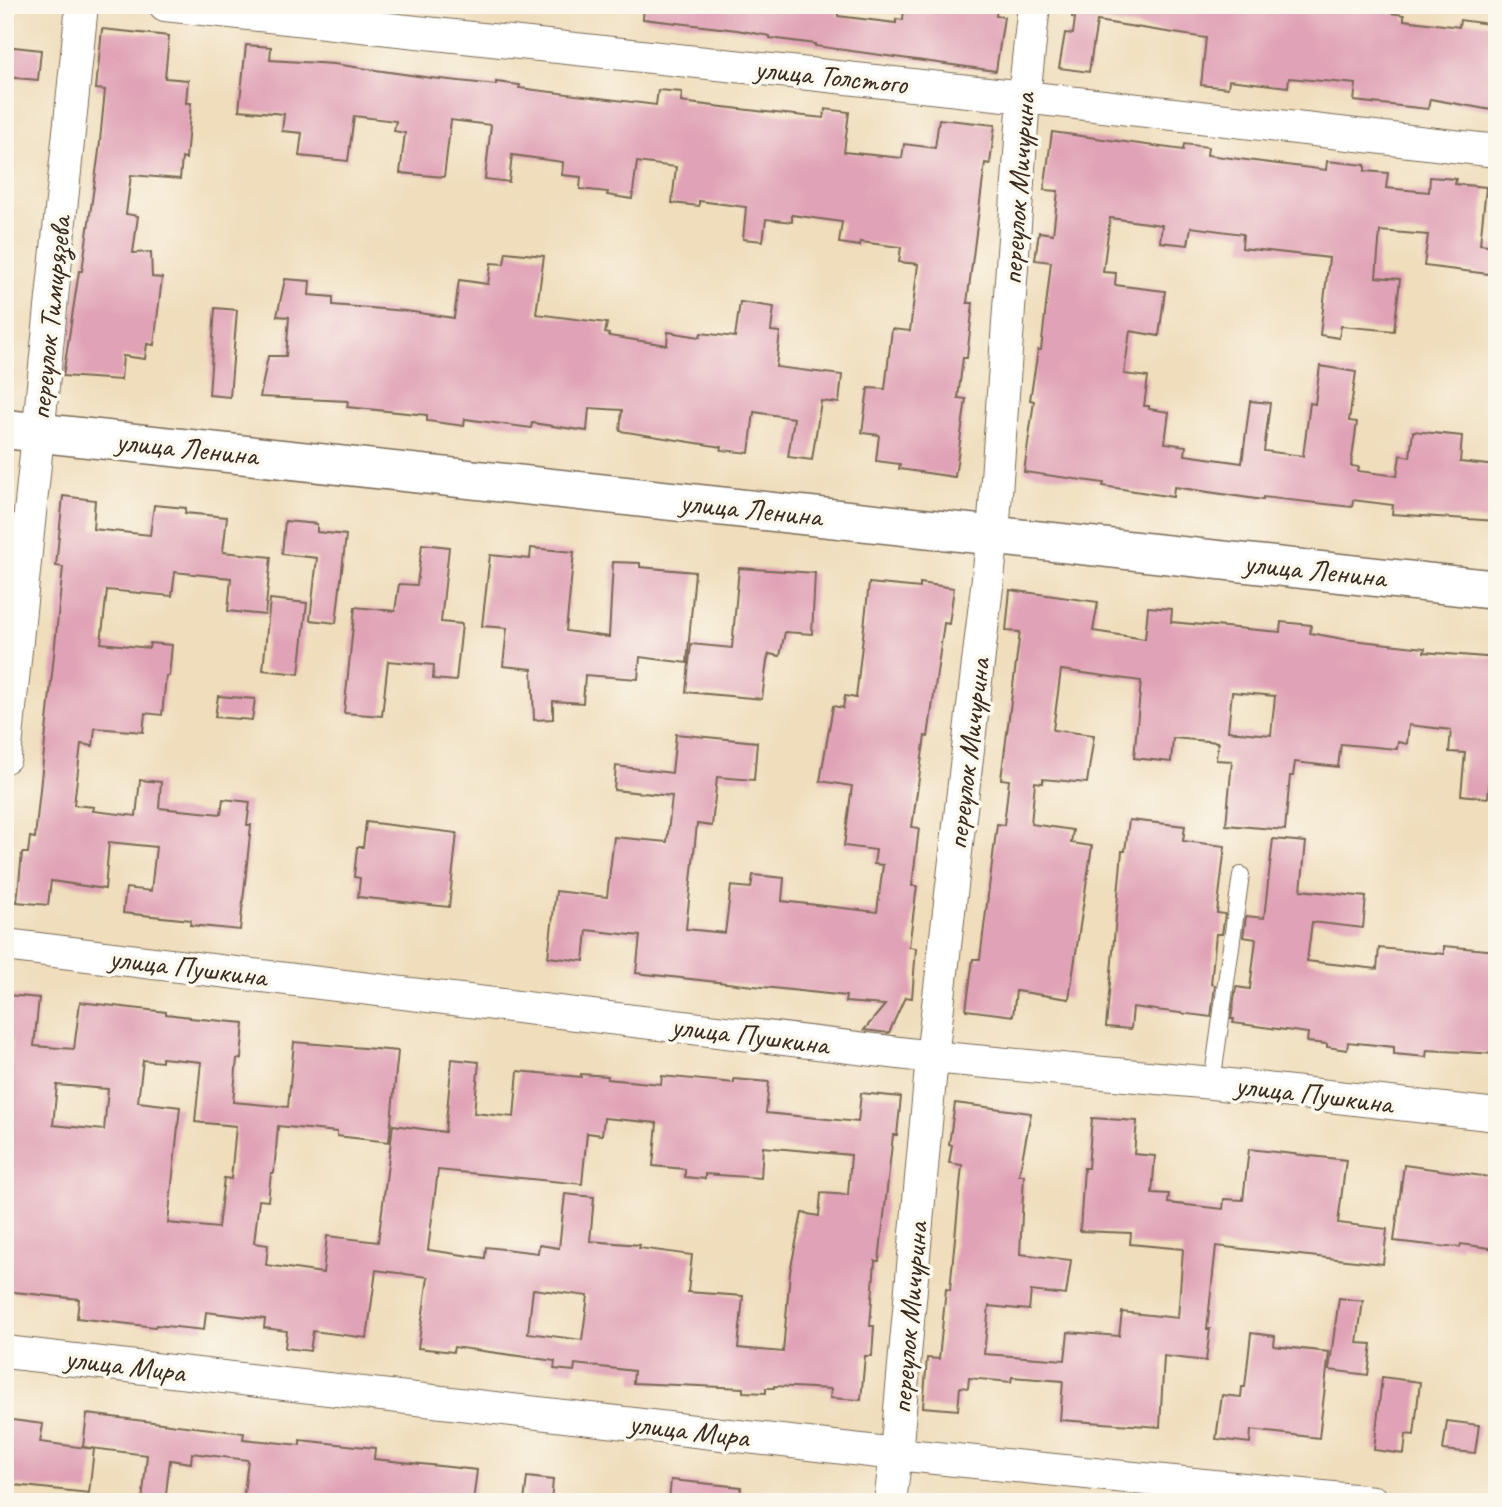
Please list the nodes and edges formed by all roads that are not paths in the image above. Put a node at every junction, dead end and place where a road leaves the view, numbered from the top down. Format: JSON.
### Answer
{"nodes":[{"id":1,"x":82,"y":5,"type":"edge"},
{"id":2,"x":165,"y":5,"type":"edge"},
{"id":3,"x":1034,"y":5,"type":"edge"},
{"id":4,"x":1024,"y":97,"type":"junction"},
{"id":5,"x":1497,"y":151,"type":"edge"},
{"id":6,"x":22,"y":431,"type":"edge"},
{"id":7,"x":993,"y":535,"type":"junction"},
{"id":8,"x":1497,"y":590,"type":"edge"},
{"id":9,"x":5,"y":757,"type":"edge"},
{"id":10,"x":1241,"y":875,"type":"dead end"},
{"id":11,"x":5,"y":945,"type":"edge"},
{"id":12,"x":932,"y":1057,"type":"junction"},
{"id":13,"x":1212,"y":1083,"type":"junction"},
{"id":14,"x":1497,"y":1115,"type":"edge"},
{"id":15,"x":5,"y":1352,"type":"edge"},
{"id":16,"x":896,"y":1454,"type":"junction"},
{"id":17,"x":890,"y":1502,"type":"edge"},
{"id":18,"x":1373,"y":1502,"type":"edge"}],
"edges":[{"from":1,"to":6,"type":"street","name":"переулок Тимирязева"},
{"from":2,"to":4,"type":"street","name":"улица Толстого"},
{"from":3,"to":4,"type":"street","name":"переулок Мичурина"},
{"from":4,"to":5,"type":"street","name":"улица Толстого"},
{"from":4,"to":7,"type":"street","name":"переулок Мичурина"},
{"from":6,"to":7,"type":"street","name":"улица Ленина"},
{"from":6,"to":9,"type":"street","name":"переулок Тимирязева"},
{"from":7,"to":8,"type":"street","name":"улица Ленина"},
{"from":7,"to":12,"type":"street","name":"переулок Мичурина"},
{"from":10,"to":13,"type":"lane"},
{"from":11,"to":12,"type":"street","name":"улица Пушкина"},
{"from":12,"to":13,"type":"street","name":"улица Пушкина"},
{"from":12,"to":16,"type":"street","name":"переулок Мичурина"},
{"from":13,"to":14,"type":"street","name":"улица Пушкина"},
{"from":15,"to":16,"type":"street","name":"улица Мира"},
{"from":16,"to":17,"type":"street","name":"переулок Мичурина"},
{"from":16,"to":18,"type":"street","name":"улица Мира"}]}
